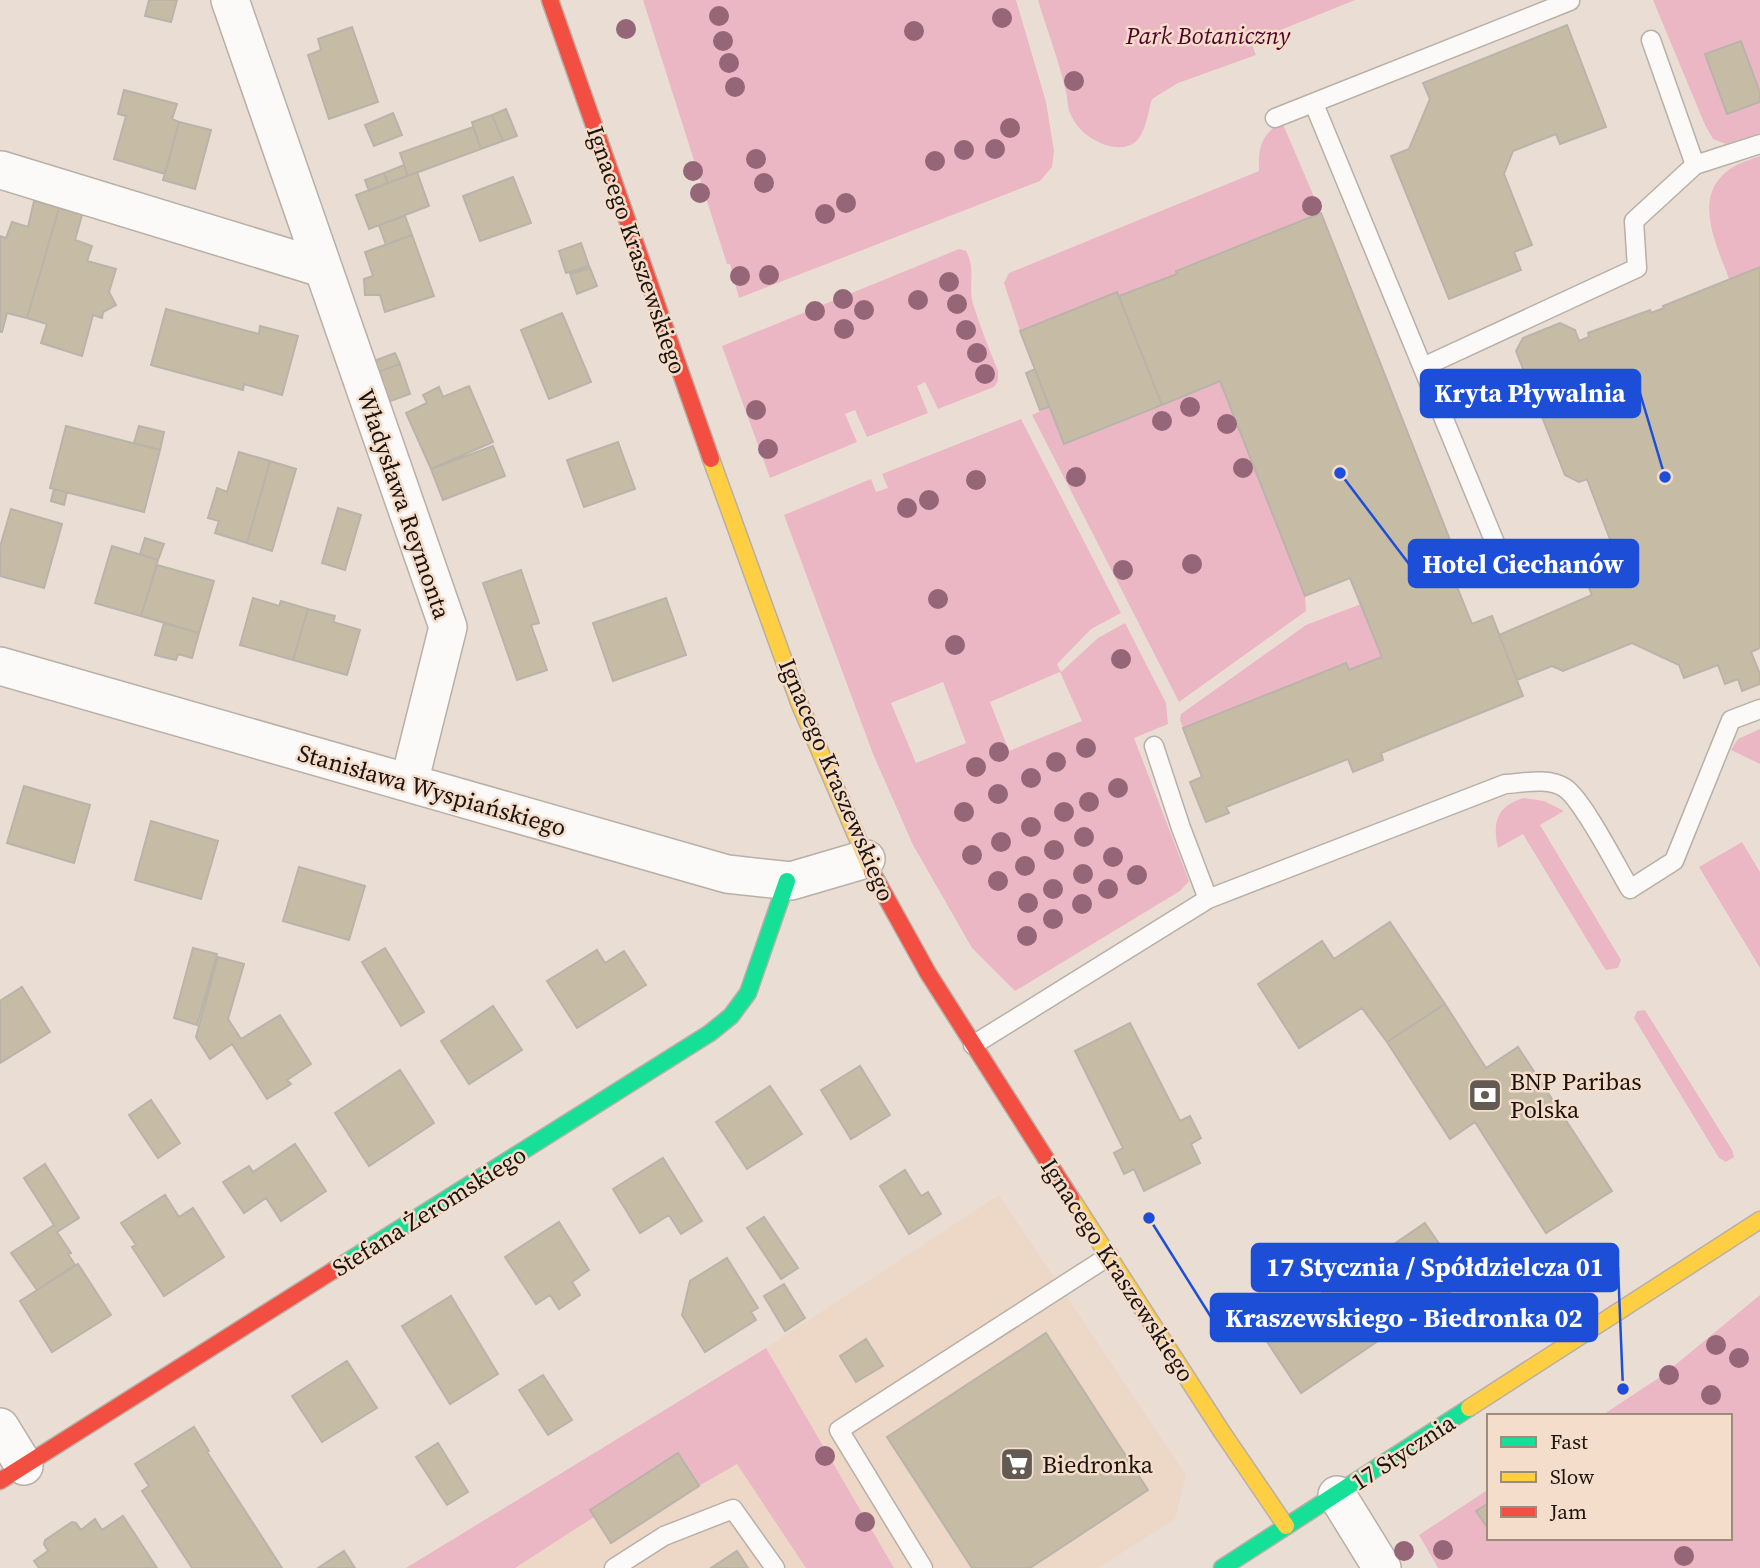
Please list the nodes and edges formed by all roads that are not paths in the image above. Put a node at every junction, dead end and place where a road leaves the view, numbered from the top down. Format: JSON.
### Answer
{"nodes":[{"id":1,"x":230,"y":0,"type":"edge"},
{"id":2,"x":550,"y":0,"type":"edge"},
{"id":3,"x":1570,"y":1,"type":"edge"},
{"id":4,"x":1651,"y":40,"type":"dead end"},
{"id":5,"x":1314,"y":104,"type":"junction"},
{"id":6,"x":1275,"y":118,"type":"dead end"},
{"id":7,"x":1760,"y":144,"type":"edge"},
{"id":8,"x":1695,"y":164,"type":"junction"},
{"id":9,"x":1,"y":170,"type":"edge"},
{"id":10,"x":322,"y":268,"type":"junction"},
{"id":11,"x":1423,"y":367,"type":"junction"},
{"id":12,"x":1498,"y":550,"type":"dead end"},
{"id":13,"x":0,"y":666,"type":"edge"},
{"id":14,"x":1760,"y":709,"type":"edge"},
{"id":15,"x":1154,"y":747,"type":"dead end"},
{"id":16,"x":409,"y":783,"type":"junction"},
{"id":17,"x":866,"y":859,"type":"junction"},
{"id":18,"x":787,"y":881,"type":"junction"},
{"id":19,"x":1208,"y":899,"type":"junction"},
{"id":20,"x":973,"y":1045,"type":"junction"},
{"id":21,"x":1760,"y":1220,"type":"edge"},
{"id":22,"x":1109,"y":1256,"type":"junction"},
{"id":23,"x":0,"y":1427,"type":"edge"},
{"id":24,"x":12,"y":1473,"type":"edge"},
{"id":25,"x":1337,"y":1495,"type":"junction"},
{"id":26,"x":1286,"y":1526,"type":"junction"},
{"id":27,"x":614,"y":1568,"type":"edge"},
{"id":28,"x":775,"y":1568,"type":"edge"},
{"id":29,"x":923,"y":1568,"type":"edge"},
{"id":30,"x":1222,"y":1568,"type":"edge"},
{"id":31,"x":1382,"y":1568,"type":"edge"}],
"edges":[{"from":1,"to":10,"type":"street","name":"Władysława Reymonta"},
{"from":2,"to":17,"type":"street","name":"Ignacego Kraszewskiego"},
{"from":3,"to":5,"type":"lane"},
{"from":4,"to":8,"type":"lane"},
{"from":5,"to":6,"type":"lane"},
{"from":5,"to":11,"type":"lane"},
{"from":7,"to":8,"type":"lane"},
{"from":8,"to":11,"type":"lane"},
{"from":9,"to":10,"type":"street"},
{"from":10,"to":16,"type":"street","name":"Władysława Reymonta"},
{"from":11,"to":12,"type":"lane"},
{"from":13,"to":16,"type":"street","name":"Stanisława Wyspiańskiego"},
{"from":14,"to":19,"type":"lane"},
{"from":15,"to":19,"type":"lane"},
{"from":16,"to":18,"type":"street","name":"Stanisława Wyspiańskiego"},
{"from":17,"to":18,"type":"street","name":"Stanisława Wyspiańskiego"},
{"from":17,"to":20,"type":"street","name":"Ignacego Kraszewskiego"},
{"from":18,"to":24,"type":"street","name":"Stefana Żeromskiego"},
{"from":19,"to":20,"type":"lane"},
{"from":20,"to":22,"type":"street","name":"Ignacego Kraszewskiego"},
{"from":21,"to":25,"type":"street","name":"17 Stycznia"},
{"from":22,"to":26,"type":"street","name":"Ignacego Kraszewskiego"},
{"from":22,"to":29,"type":"lane"},
{"from":23,"to":24,"type":"street"},
{"from":25,"to":26,"type":"street","name":"17 Stycznia"},
{"from":25,"to":31,"type":"street"},
{"from":26,"to":30,"type":"street","name":"17 Stycznia"},
{"from":27,"to":28,"type":"lane"}]}
